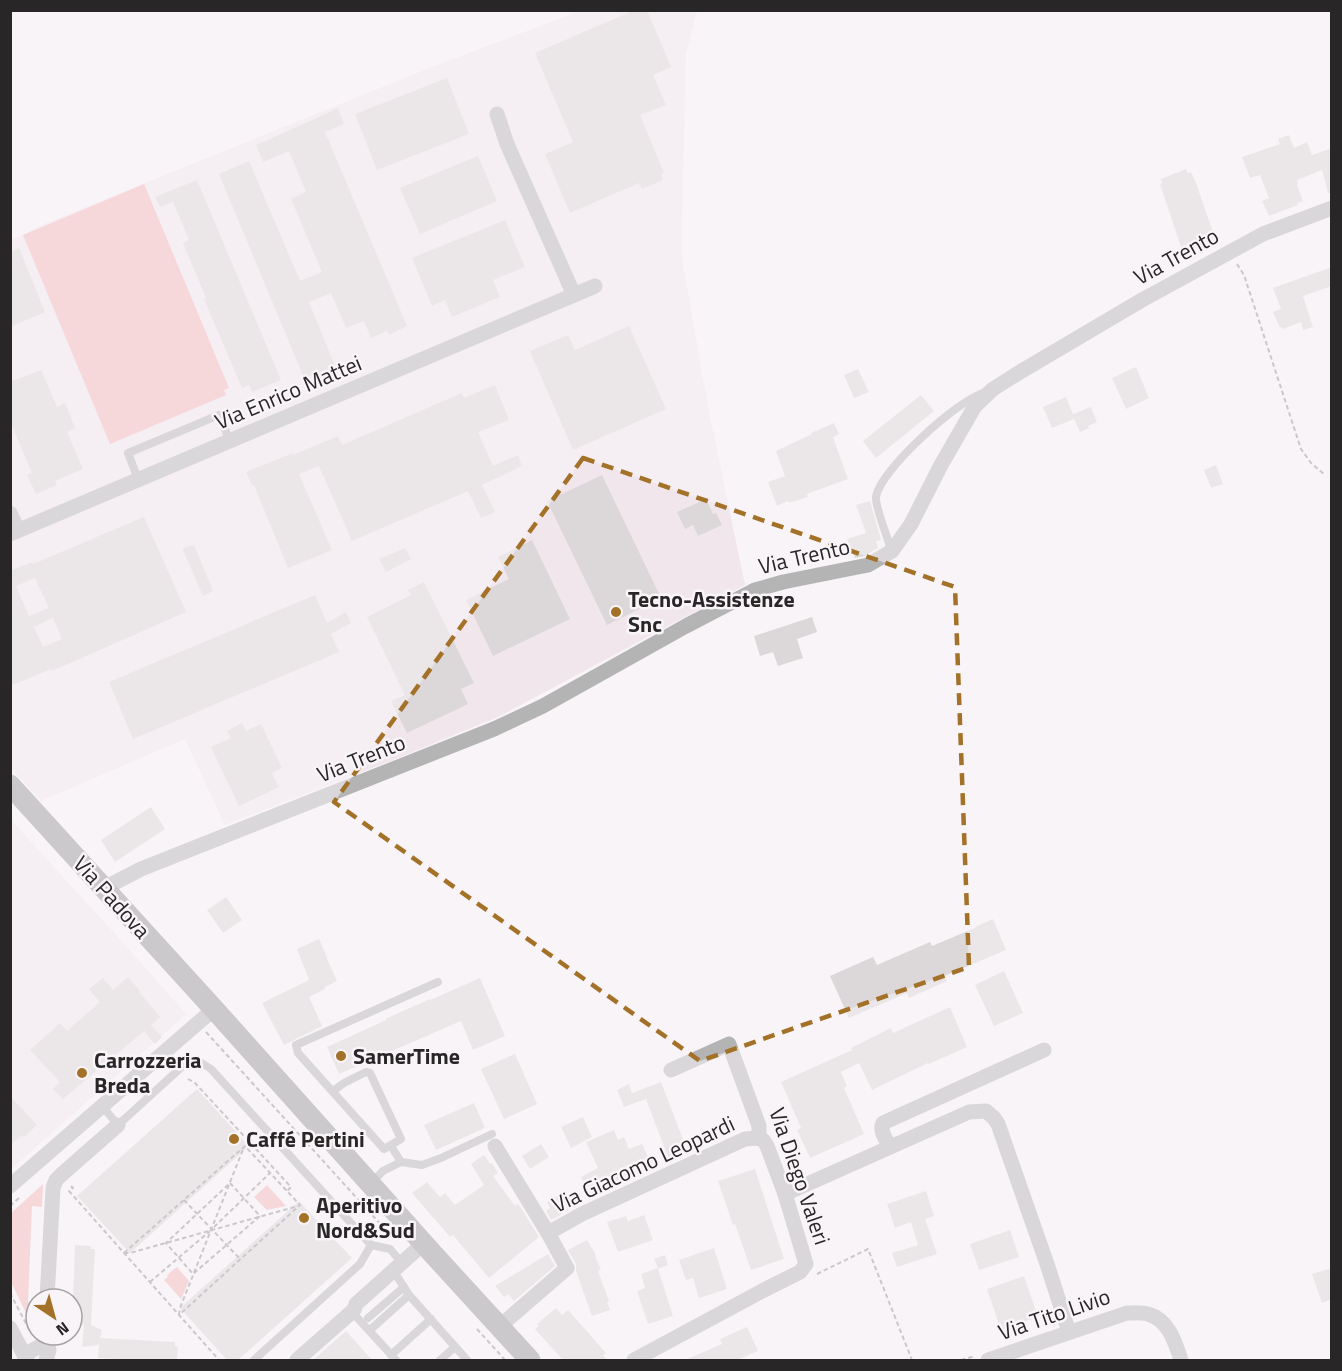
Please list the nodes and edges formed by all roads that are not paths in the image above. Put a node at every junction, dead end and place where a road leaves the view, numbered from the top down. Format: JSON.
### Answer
{"nodes":[{"id":1,"x":497,"y":114,"type":"dead end"},
{"id":2,"x":1332,"y":208,"type":"edge"},
{"id":3,"x":595,"y":286,"type":"dead end"},
{"id":4,"x":574,"y":295,"type":"junction"},
{"id":5,"x":993,"y":389,"type":"junction"},
{"id":6,"x":230,"y":441,"type":"junction"},
{"id":7,"x":138,"y":479,"type":"junction"},
{"id":8,"x":10,"y":513,"type":"edge"},
{"id":9,"x":14,"y":532,"type":"edge"},
{"id":10,"x":892,"y":552,"type":"junction"},
{"id":11,"x":10,"y":785,"type":"edge"},
{"id":12,"x":106,"y":890,"type":"junction"},
{"id":13,"x":438,"y":982,"type":"dead end"},
{"id":14,"x":213,"y":1009,"type":"junction"},
{"id":15,"x":1044,"y":1050,"type":"dead end"},
{"id":16,"x":671,"y":1070,"type":"dead end"},
{"id":17,"x":333,"y":1091,"type":"junction"},
{"id":18,"x":102,"y":1106,"type":"junction"},
{"id":19,"x":118,"y":1125,"type":"junction"},
{"id":20,"x":759,"y":1138,"type":"junction"},
{"id":21,"x":494,"y":1140,"type":"joint"},
{"id":22,"x":391,"y":1146,"type":"junction"},
{"id":23,"x":890,"y":1147,"type":"junction"},
{"id":24,"x":401,"y":1162,"type":"junction"},
{"id":25,"x":370,"y":1184,"type":"junction"},
{"id":26,"x":10,"y":1186,"type":"edge"},
{"id":27,"x":785,"y":1194,"type":"junction"},
{"id":28,"x":548,"y":1233,"type":"junction"},
{"id":29,"x":423,"y":1244,"type":"junction"},
{"id":30,"x":371,"y":1245,"type":"junction"},
{"id":31,"x":398,"y":1270,"type":"junction"},
{"id":32,"x":48,"y":1287,"type":"edge"},
{"id":33,"x":404,"y":1287,"type":"junction"},
{"id":34,"x":410,"y":1295,"type":"junction"},
{"id":35,"x":352,"y":1312,"type":"junction"},
{"id":36,"x":368,"y":1318,"type":"dead end"},
{"id":37,"x":431,"y":1320,"type":"junction"},
{"id":38,"x":499,"y":1327,"type":"junction"},
{"id":39,"x":10,"y":1328,"type":"edge"},
{"id":40,"x":370,"y":1330,"type":"junction"},
{"id":41,"x":1069,"y":1332,"type":"junction"},
{"id":42,"x":455,"y":1347,"type":"junction"},
{"id":43,"x":38,"y":1349,"type":"edge"},
{"id":44,"x":394,"y":1358,"type":"edge"},
{"id":45,"x":254,"y":1360,"type":"edge"},
{"id":46,"x":297,"y":1360,"type":"edge"},
{"id":47,"x":440,"y":1360,"type":"edge"},
{"id":48,"x":467,"y":1360,"type":"edge"},
{"id":49,"x":530,"y":1360,"type":"edge"},
{"id":50,"x":634,"y":1360,"type":"edge"},
{"id":51,"x":988,"y":1360,"type":"edge"},
{"id":52,"x":1181,"y":1360,"type":"edge"}],
"edges":[{"from":1,"to":4,"type":"street"},
{"from":2,"to":5,"type":"street","name":"Via Trento"},
{"from":3,"to":4,"type":"street","name":"Via Enrico Mattei"},
{"from":4,"to":6,"type":"street","name":"Via Enrico Mattei"},
{"from":5,"to":10,"type":"street","name":"Via Trento"},
{"from":5,"to":10,"type":"lane"},
{"from":6,"to":7,"type":"street","name":"Via Enrico Mattei"},
{"from":6,"to":7,"type":"lane"},
{"from":7,"to":9,"type":"street","name":"Via Enrico Mattei"},
{"from":8,"to":9,"type":"street","name":"Via Enrico Mattei"},
{"from":10,"to":12,"type":"street","name":"Via Trento"},
{"from":11,"to":12,"type":"main road","name":"Via Padova"},
{"from":12,"to":14,"type":"main road","name":"Via Padova"},
{"from":13,"to":17,"type":"lane"},
{"from":14,"to":18,"type":"street"},
{"from":14,"to":25,"type":"main road","name":"Via Padova"},
{"from":15,"to":23,"type":"street"},
{"from":16,"to":20,"type":"street","name":"Via Diego Valeri"},
{"from":17,"to":22,"type":"lane"},
{"from":17,"to":22,"type":"lane"},
{"from":18,"to":19,"type":"lane"},
{"from":18,"to":26,"type":"street"},
{"from":19,"to":30,"type":"lane"},
{"from":19,"to":32,"type":"street"},
{"from":20,"to":27,"type":"street","name":"Via Diego Valeri"},
{"from":20,"to":28,"type":"street","name":"Via Giacomo Leopardi"},
{"from":21,"to":24,"type":"lane"},
{"from":21,"to":28,"type":"street","name":"Via Giacomo Leopardi"},
{"from":22,"to":24,"type":"lane"},
{"from":23,"to":27,"type":"street"},
{"from":23,"to":41,"type":"street"},
{"from":24,"to":25,"type":"lane"},
{"from":25,"to":29,"type":"main road","name":"Via Padova"},
{"from":27,"to":50,"type":"street","name":"Via Diego Valeri"},
{"from":28,"to":38,"type":"street","name":"Via Giacomo Leopardi"},
{"from":29,"to":31,"type":"street"},
{"from":29,"to":38,"type":"main road","name":"Via Padova"},
{"from":30,"to":31,"type":"lane"},
{"from":30,"to":45,"type":"lane"},
{"from":31,"to":33,"type":"lane"},
{"from":31,"to":35,"type":"street"},
{"from":33,"to":34,"type":"lane"},
{"from":33,"to":36,"type":"lane"},
{"from":34,"to":37,"type":"lane"},
{"from":34,"to":40,"type":"lane"},
{"from":35,"to":40,"type":"lane"},
{"from":35,"to":46,"type":"street"},
{"from":37,"to":42,"type":"lane"},
{"from":37,"to":44,"type":"lane"},
{"from":38,"to":49,"type":"main road","name":"Via Padova"},
{"from":39,"to":43,"type":"street"},
{"from":40,"to":44,"type":"lane"},
{"from":41,"to":51,"type":"street","name":"Via Tito Livio"},
{"from":41,"to":52,"type":"street","name":"Via Tito Livio"},
{"from":42,"to":47,"type":"lane"},
{"from":42,"to":48,"type":"lane"}]}
